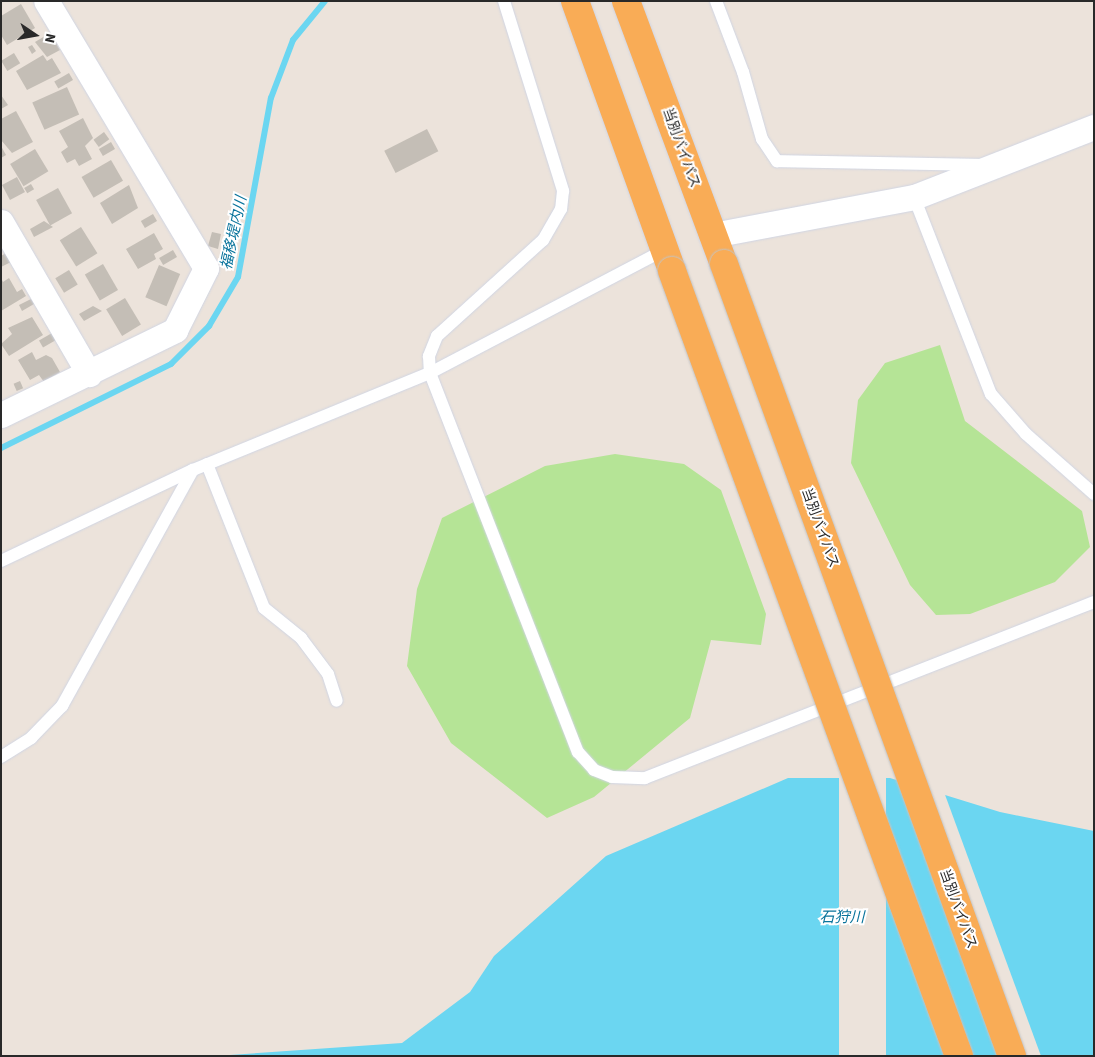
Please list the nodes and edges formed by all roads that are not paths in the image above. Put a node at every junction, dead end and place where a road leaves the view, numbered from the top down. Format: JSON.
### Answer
{"nodes":[{"id":1,"x":46,"y":1,"type":"edge"},
{"id":2,"x":504,"y":1,"type":"edge"},
{"id":3,"x":575,"y":1,"type":"edge"},
{"id":4,"x":626,"y":1,"type":"edge"},
{"id":5,"x":716,"y":1,"type":"edge"},
{"id":6,"x":1094,"y":127,"type":"edge"},
{"id":7,"x":999,"y":165,"type":"junction"},
{"id":8,"x":914,"y":197,"type":"junction"},
{"id":9,"x":1,"y":222,"type":"edge"},
{"id":10,"x":713,"y":235,"type":"junction"},
{"id":11,"x":668,"y":261,"type":"junction"},
{"id":12,"x":430,"y":373,"type":"junction"},
{"id":13,"x":89,"y":374,"type":"junction"},
{"id":14,"x":1,"y":415,"type":"edge"},
{"id":15,"x":207,"y":464,"type":"junction"},
{"id":16,"x":193,"y":470,"type":"junction"},
{"id":17,"x":1094,"y":494,"type":"edge"},
{"id":18,"x":1,"y":561,"type":"edge"},
{"id":19,"x":1094,"y":602,"type":"edge"},
{"id":20,"x":338,"y":701,"type":"dead end"},
{"id":21,"x":1,"y":757,"type":"edge"},
{"id":22,"x":959,"y":1056,"type":"edge"},
{"id":23,"x":1012,"y":1056,"type":"edge"}],
"edges":[{"from":1,"to":13,"type":"street"},
{"from":2,"to":12,"type":"lane"},
{"from":3,"to":11,"type":"highway"},
{"from":4,"to":10,"type":"highway","name":"当別バイパス"},
{"from":5,"to":7,"type":"lane"},
{"from":6,"to":7,"type":"street"},
{"from":7,"to":8,"type":"street"},
{"from":8,"to":10,"type":"street"},
{"from":8,"to":17,"type":"lane"},
{"from":9,"to":13,"type":"street"},
{"from":10,"to":23,"type":"highway","name":"当別バイパス","bridge":true},
{"from":11,"to":12,"type":"lane"},
{"from":11,"to":22,"type":"highway","bridge":true},
{"from":12,"to":15,"type":"lane"},
{"from":12,"to":19,"type":"lane"},
{"from":13,"to":14,"type":"street"},
{"from":15,"to":16,"type":"lane"},
{"from":15,"to":20,"type":"lane"},
{"from":16,"to":18,"type":"lane"},
{"from":16,"to":21,"type":"lane"}]}
